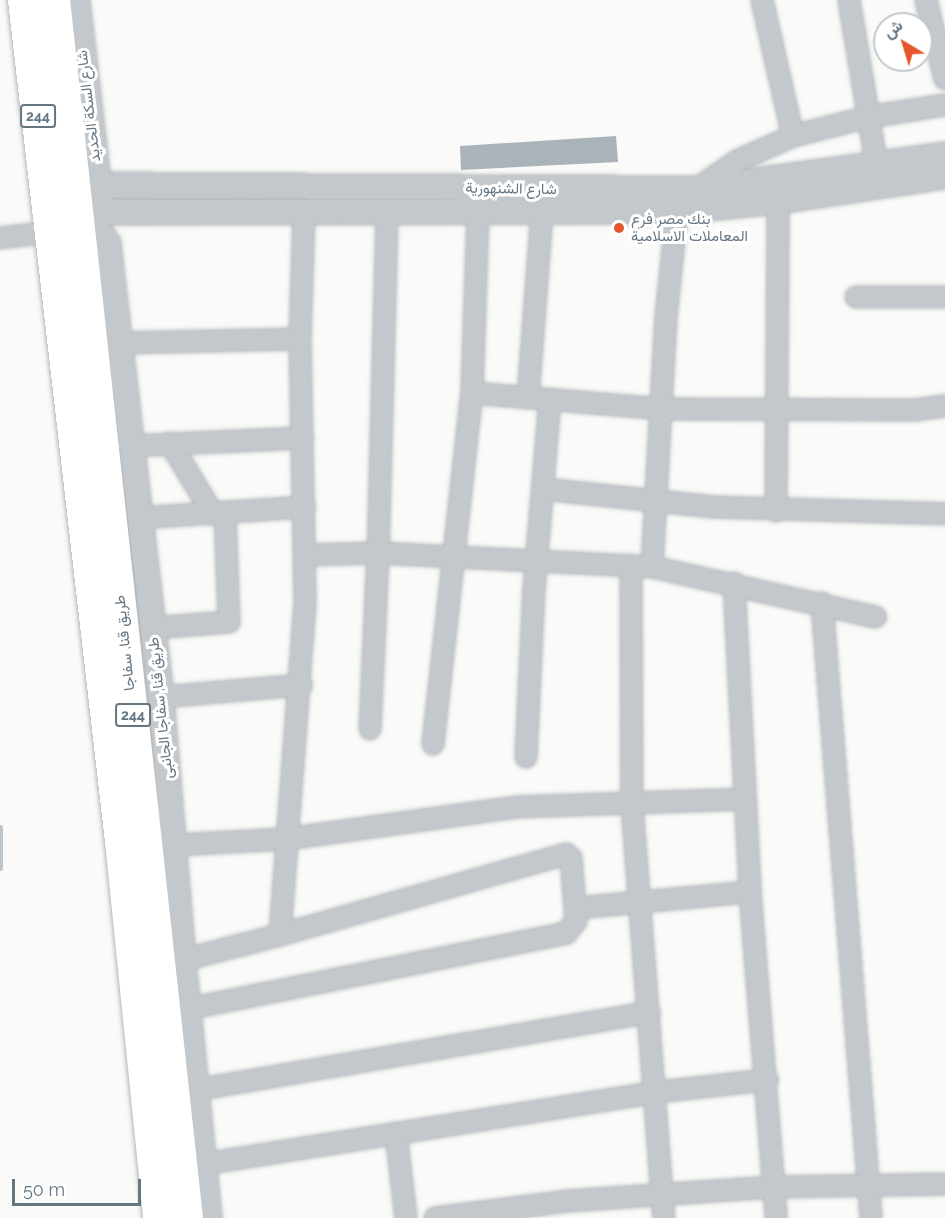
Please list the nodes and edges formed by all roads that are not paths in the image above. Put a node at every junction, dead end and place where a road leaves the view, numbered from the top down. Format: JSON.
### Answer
{"nodes":[{"id":1,"x":24,"y":0,"type":"edge"},
{"id":2,"x":54,"y":0,"type":"edge"},
{"id":3,"x":77,"y":0,"type":"edge"},
{"id":4,"x":762,"y":0,"type":"edge"},
{"id":5,"x":849,"y":0,"type":"edge"},
{"id":6,"x":926,"y":0,"type":"edge"},
{"id":7,"x":945,"y":79,"type":"edge"},
{"id":8,"x":945,"y":105,"type":"edge"},
{"id":9,"x":868,"y":117,"type":"junction"},
{"id":10,"x":793,"y":136,"type":"junction"},
{"id":11,"x":945,"y":155,"type":"edge"},
{"id":12,"x":876,"y":161,"type":"junction"},
{"id":13,"x":945,"y":176,"type":"edge"},
{"id":14,"x":696,"y":189,"type":"junction"},
{"id":15,"x":88,"y":199,"type":"junction"},
{"id":16,"x":778,"y":201,"type":"junction"},
{"id":17,"x":676,"y":211,"type":"junction"},
{"id":18,"x":542,"y":212,"type":"junction"},
{"id":19,"x":304,"y":213,"type":"junction"},
{"id":20,"x":478,"y":213,"type":"junction"},
{"id":21,"x":387,"y":214,"type":"junction"},
{"id":22,"x":51,"y":232,"type":"junction"},
{"id":23,"x":9,"y":237,"type":"edge"},
{"id":24,"x":856,"y":297,"type":"dead end"},
{"id":25,"x":945,"y":297,"type":"edge"},
{"id":26,"x":63,"y":334,"type":"junction"},
{"id":27,"x":300,"y":339,"type":"junction"},
{"id":28,"x":118,"y":343,"type":"junction"},
{"id":29,"x":472,"y":393,"type":"junction"},
{"id":30,"x":528,"y":398,"type":"junction"},
{"id":31,"x":550,"y":400,"type":"junction"},
{"id":32,"x":945,"y":406,"type":"edge"},
{"id":33,"x":662,"y":409,"type":"junction"},
{"id":34,"x":775,"y":410,"type":"junction"},
{"id":35,"x":303,"y":438,"type":"junction"},
{"id":36,"x":170,"y":443,"type":"junction"},
{"id":37,"x":129,"y":446,"type":"junction"},
{"id":38,"x":543,"y":489,"type":"junction"},
{"id":39,"x":657,"y":500,"type":"junction"},
{"id":40,"x":305,"y":507,"type":"junction"},
{"id":41,"x":776,"y":511,"type":"junction"},
{"id":42,"x":219,"y":514,"type":"junction"},
{"id":43,"x":945,"y":514,"type":"edge"},
{"id":44,"x":138,"y":518,"type":"junction"},
{"id":45,"x":378,"y":553,"type":"junction"},
{"id":46,"x":451,"y":554,"type":"junction"},
{"id":47,"x":306,"y":555,"type":"junction"},
{"id":48,"x":536,"y":561,"type":"junction"},
{"id":49,"x":631,"y":565,"type":"junction"},
{"id":50,"x":652,"y":567,"type":"junction"},
{"id":51,"x":734,"y":583,"type":"junction"},
{"id":52,"x":822,"y":603,"type":"junction"},
{"id":53,"x":875,"y":617,"type":"dead end"},
{"id":54,"x":152,"y":628,"type":"junction"},
{"id":55,"x":302,"y":685,"type":"junction"},
{"id":56,"x":161,"y":697,"type":"junction"},
{"id":57,"x":370,"y":729,"type":"dead end"},
{"id":58,"x":433,"y":744,"type":"dead end"},
{"id":59,"x":526,"y":757,"type":"dead end"},
{"id":60,"x":745,"y":799,"type":"junction"},
{"id":61,"x":632,"y":805,"type":"junction"},
{"id":62,"x":286,"y":839,"type":"junction"},
{"id":63,"x":175,"y":845,"type":"junction"},
{"id":64,"x":750,"y":892,"type":"junction"},
{"id":65,"x":640,"y":904,"type":"junction"},
{"id":66,"x":576,"y":908,"type":"junction"},
{"id":67,"x":280,"y":935,"type":"junction"},
{"id":68,"x":183,"y":960,"type":"junction"},
{"id":69,"x":187,"y":1009,"type":"junction"},
{"id":70,"x":648,"y":1012,"type":"junction"},
{"id":71,"x":767,"y":1080,"type":"junction"},
{"id":72,"x":195,"y":1090,"type":"junction"},
{"id":73,"x":656,"y":1092,"type":"junction"},
{"id":74,"x":396,"y":1133,"type":"junction"},
{"id":75,"x":203,"y":1164,"type":"junction"},
{"id":76,"x":945,"y":1184,"type":"edge"},
{"id":77,"x":869,"y":1185,"type":"junction"},
{"id":78,"x":774,"y":1187,"type":"junction"},
{"id":79,"x":663,"y":1194,"type":"junction"},
{"id":80,"x":567,"y":1209,"type":"edge"},
{"id":81,"x":472,"y":1215,"type":"edge"},
{"id":82,"x":159,"y":1218,"type":"edge"},
{"id":83,"x":188,"y":1218,"type":"edge"},
{"id":84,"x":209,"y":1218,"type":"edge"},
{"id":85,"x":406,"y":1218,"type":"edge"},
{"id":86,"x":435,"y":1218,"type":"edge"},
{"id":87,"x":664,"y":1218,"type":"edge"},
{"id":88,"x":776,"y":1218,"type":"edge"},
{"id":89,"x":871,"y":1218,"type":"edge"}],
"edges":[{"from":1,"to":22,"type":"highway","number":"244"},
{"from":2,"to":15,"type":"highway","number":"244"},
{"from":3,"to":15,"type":"street","name":"شارع السكة الحديد"},
{"from":4,"to":10,"type":"street"},
{"from":5,"to":9,"type":"street"},
{"from":6,"to":7,"type":"street"},
{"from":8,"to":9,"type":"street"},
{"from":9,"to":10,"type":"street"},
{"from":9,"to":12,"type":"street"},
{"from":10,"to":14,"type":"street"},
{"from":11,"to":12,"type":"street","name":"شارع الشنهورية"},
{"from":12,"to":14,"type":"street","name":"شارع الشنهورية"},
{"from":13,"to":16,"type":"street","name":"شارع الشنهورية"},
{"from":14,"to":15,"type":"street","name":"شارع الشنهورية"},
{"from":15,"to":19,"type":"street","name":"شارع الشنهورية"},
{"from":15,"to":26,"type":"highway"},
{"from":15,"to":28,"type":"street","name":"طريق قنا, سفاجا الجانبى"},
{"from":15,"to":83,"type":"highway","name":"طريق قنا, سفاجا","number":"244"},
{"from":16,"to":17,"type":"street","name":"شارع الشنهورية"},
{"from":16,"to":34,"type":"street"},
{"from":17,"to":18,"type":"street","name":"شارع الشنهورية"},
{"from":17,"to":33,"type":"street"},
{"from":18,"to":20,"type":"street","name":"شارع الشنهورية"},
{"from":18,"to":30,"type":"street"},
{"from":19,"to":21,"type":"street","name":"شارع الشنهورية"},
{"from":19,"to":27,"type":"street"},
{"from":20,"to":21,"type":"street","name":"شارع الشنهورية"},
{"from":20,"to":29,"type":"street"},
{"from":21,"to":45,"type":"street"},
{"from":22,"to":23,"type":"street"},
{"from":22,"to":26,"type":"highway","name":"طريق قنا, سفاجا","number":"244"},
{"from":24,"to":25,"type":"street"},
{"from":26,"to":82,"type":"highway","name":"طريق قنا, سفاجا","number":"244"},
{"from":27,"to":28,"type":"street"},
{"from":27,"to":35,"type":"street"},
{"from":28,"to":37,"type":"street","name":"طريق قنا, سفاجا الجانبى"},
{"from":29,"to":30,"type":"street"},
{"from":29,"to":46,"type":"street"},
{"from":30,"to":31,"type":"street"},
{"from":31,"to":33,"type":"street"},
{"from":31,"to":38,"type":"street"},
{"from":32,"to":34,"type":"street"},
{"from":33,"to":34,"type":"street"},
{"from":33,"to":39,"type":"street"},
{"from":34,"to":41,"type":"street"},
{"from":35,"to":36,"type":"street"},
{"from":35,"to":40,"type":"street"},
{"from":36,"to":37,"type":"street"},
{"from":36,"to":42,"type":"street"},
{"from":37,"to":44,"type":"street","name":"طريق قنا, سفاجا الجانبى"},
{"from":38,"to":39,"type":"street"},
{"from":38,"to":48,"type":"street"},
{"from":39,"to":41,"type":"street"},
{"from":39,"to":50,"type":"street"},
{"from":40,"to":42,"type":"street"},
{"from":40,"to":47,"type":"street"},
{"from":41,"to":43,"type":"street"},
{"from":42,"to":44,"type":"street"},
{"from":42,"to":54,"type":"street"},
{"from":44,"to":54,"type":"street","name":"طريق قنا, سفاجا الجانبى"},
{"from":45,"to":46,"type":"street"},
{"from":45,"to":47,"type":"street"},
{"from":45,"to":57,"type":"street"},
{"from":46,"to":48,"type":"street"},
{"from":46,"to":58,"type":"street"},
{"from":47,"to":55,"type":"street"},
{"from":48,"to":49,"type":"street"},
{"from":48,"to":59,"type":"street"},
{"from":49,"to":50,"type":"street"},
{"from":49,"to":61,"type":"street"},
{"from":50,"to":51,"type":"street"},
{"from":51,"to":52,"type":"street"},
{"from":51,"to":60,"type":"street"},
{"from":52,"to":53,"type":"street"},
{"from":52,"to":77,"type":"street"},
{"from":54,"to":56,"type":"street","name":"طريق قنا, سفاجا الجانبى"},
{"from":55,"to":56,"type":"street"},
{"from":55,"to":62,"type":"street"},
{"from":56,"to":63,"type":"street","name":"طريق قنا, سفاجا الجانبى"},
{"from":60,"to":61,"type":"street"},
{"from":60,"to":64,"type":"street"},
{"from":61,"to":62,"type":"street"},
{"from":61,"to":65,"type":"street"},
{"from":62,"to":63,"type":"street"},
{"from":62,"to":67,"type":"street"},
{"from":63,"to":68,"type":"street","name":"طريق قنا, سفاجا الجانبى"},
{"from":64,"to":65,"type":"street"},
{"from":64,"to":71,"type":"street"},
{"from":65,"to":66,"type":"street"},
{"from":65,"to":70,"type":"street"},
{"from":66,"to":67,"type":"street"},
{"from":66,"to":69,"type":"street"},
{"from":67,"to":68,"type":"street"},
{"from":68,"to":69,"type":"street","name":"طريق قنا, سفاجا الجانبى"},
{"from":69,"to":72,"type":"street","name":"طريق قنا, سفاجا الجانبى"},
{"from":70,"to":72,"type":"street"},
{"from":70,"to":73,"type":"street"},
{"from":71,"to":73,"type":"street"},
{"from":71,"to":78,"type":"street"},
{"from":72,"to":75,"type":"street","name":"طريق قنا, سفاجا الجانبى"},
{"from":73,"to":74,"type":"street"},
{"from":73,"to":79,"type":"street"},
{"from":74,"to":75,"type":"street"},
{"from":74,"to":85,"type":"street"},
{"from":75,"to":84,"type":"street","name":"طريق قنا, سفاجا الجانبى"},
{"from":76,"to":77,"type":"street"},
{"from":77,"to":78,"type":"street"},
{"from":77,"to":89,"type":"street"},
{"from":78,"to":79,"type":"street"},
{"from":78,"to":88,"type":"street"},
{"from":79,"to":80,"type":"street"},
{"from":79,"to":87,"type":"street"},
{"from":80,"to":81,"type":"street"},
{"from":81,"to":86,"type":"street"}]}
